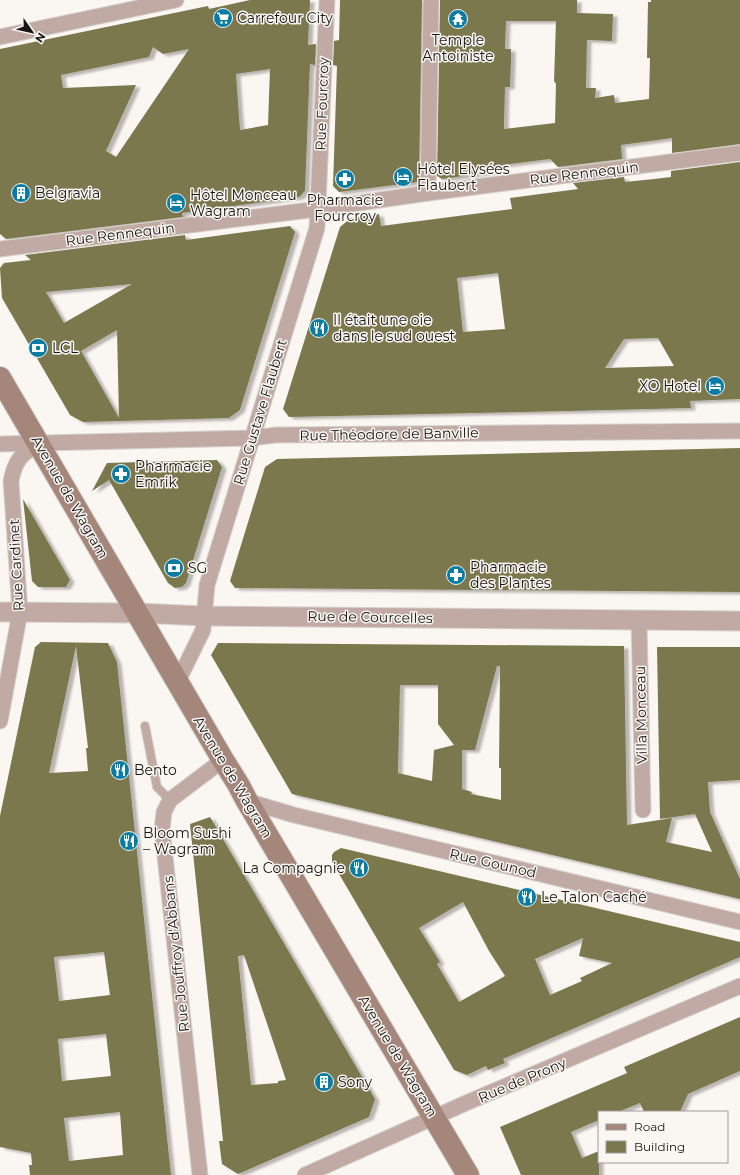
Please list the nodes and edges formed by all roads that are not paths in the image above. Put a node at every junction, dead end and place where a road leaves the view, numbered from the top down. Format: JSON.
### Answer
{"nodes":[{"id":1,"x":176,"y":0,"type":"edge"},
{"id":2,"x":326,"y":0,"type":"edge"},
{"id":3,"x":431,"y":0,"type":"edge"},
{"id":4,"x":0,"y":37,"type":"edge"},
{"id":5,"x":740,"y":153,"type":"edge"},
{"id":6,"x":428,"y":193,"type":"junction"},
{"id":7,"x":318,"y":209,"type":"junction"},
{"id":8,"x":0,"y":249,"type":"edge"},
{"id":9,"x":0,"y":378,"type":"edge"},
{"id":10,"x":740,"y":431,"type":"edge"},
{"id":11,"x":252,"y":438,"type":"junction"},
{"id":12,"x":38,"y":443,"type":"junction"},
{"id":13,"x":0,"y":444,"type":"edge"},
{"id":14,"x":0,"y":612,"type":"edge"},
{"id":15,"x":20,"y":612,"type":"junction"},
{"id":16,"x":138,"y":613,"type":"junction"},
{"id":17,"x":204,"y":616,"type":"junction"},
{"id":18,"x":639,"y":620,"type":"junction"},
{"id":19,"x":740,"y":621,"type":"edge"},
{"id":20,"x":177,"y":683,"type":"junction"},
{"id":21,"x":0,"y":721,"type":"edge"},
{"id":22,"x":145,"y":726,"type":"dead end"},
{"id":23,"x":222,"y":760,"type":"junction"},
{"id":24,"x":170,"y":800,"type":"junction"},
{"id":25,"x":247,"y":801,"type":"junction"},
{"id":26,"x":643,"y":810,"type":"dead end"},
{"id":27,"x":740,"y":922,"type":"edge"},
{"id":28,"x":740,"y":986,"type":"edge"},
{"id":29,"x":434,"y":1118,"type":"junction"},
{"id":30,"x":200,"y":1175,"type":"edge"},
{"id":31,"x":305,"y":1175,"type":"edge"},
{"id":32,"x":468,"y":1175,"type":"edge"}],
"edges":[{"from":1,"to":4,"type":"street"},
{"from":2,"to":7,"type":"street","name":"Rue Fourcroy"},
{"from":3,"to":6,"type":"street"},
{"from":5,"to":6,"type":"street","name":"Rue Rennequin"},
{"from":6,"to":7,"type":"street","name":"Rue Rennequin"},
{"from":7,"to":8,"type":"street","name":"Rue Rennequin"},
{"from":7,"to":11,"type":"street","name":"Rue Gustave Flaubert"},
{"from":9,"to":12,"type":"main road","name":"Avenue de Wagram"},
{"from":10,"to":11,"type":"street","name":"Rue Théodore de Banville"},
{"from":11,"to":12,"type":"street","name":"Rue Théodore de Banville"},
{"from":11,"to":17,"type":"street","name":"Rue Gustave Flaubert"},
{"from":12,"to":13,"type":"street","name":"Rue Théodore de Banville"},
{"from":12,"to":15,"type":"street","name":"Rue Cardinet"},
{"from":12,"to":16,"type":"main road","name":"Avenue de Wagram"},
{"from":14,"to":15,"type":"street","name":"Rue de Courcelles"},
{"from":15,"to":16,"type":"street","name":"Rue de Courcelles"},
{"from":15,"to":21,"type":"street","name":"Rue Cardinet"},
{"from":16,"to":17,"type":"street","name":"Rue de Courcelles"},
{"from":16,"to":20,"type":"main road","name":"Avenue de Wagram"},
{"from":17,"to":18,"type":"street","name":"Rue de Courcelles"},
{"from":17,"to":20,"type":"street","name":"Rue Gustave Flaubert"},
{"from":18,"to":19,"type":"street","name":"Rue de Courcelles"},
{"from":18,"to":26,"type":"street","name":"Villa Monceau"},
{"from":20,"to":23,"type":"main road","name":"Avenue de Wagram"},
{"from":22,"to":24,"type":"lane"},
{"from":23,"to":24,"type":"street"},
{"from":23,"to":25,"type":"main road","name":"Avenue de Wagram"},
{"from":24,"to":30,"type":"street","name":"Rue Jouffroy d'Abbans"},
{"from":25,"to":27,"type":"street","name":"Rue Gounod"},
{"from":25,"to":29,"type":"main road","name":"Avenue de Wagram"},
{"from":28,"to":29,"type":"street","name":"Rue de Prony"},
{"from":29,"to":31,"type":"street","name":"Rue de Prony"},
{"from":29,"to":32,"type":"main road","name":"Avenue de Wagram"}]}
